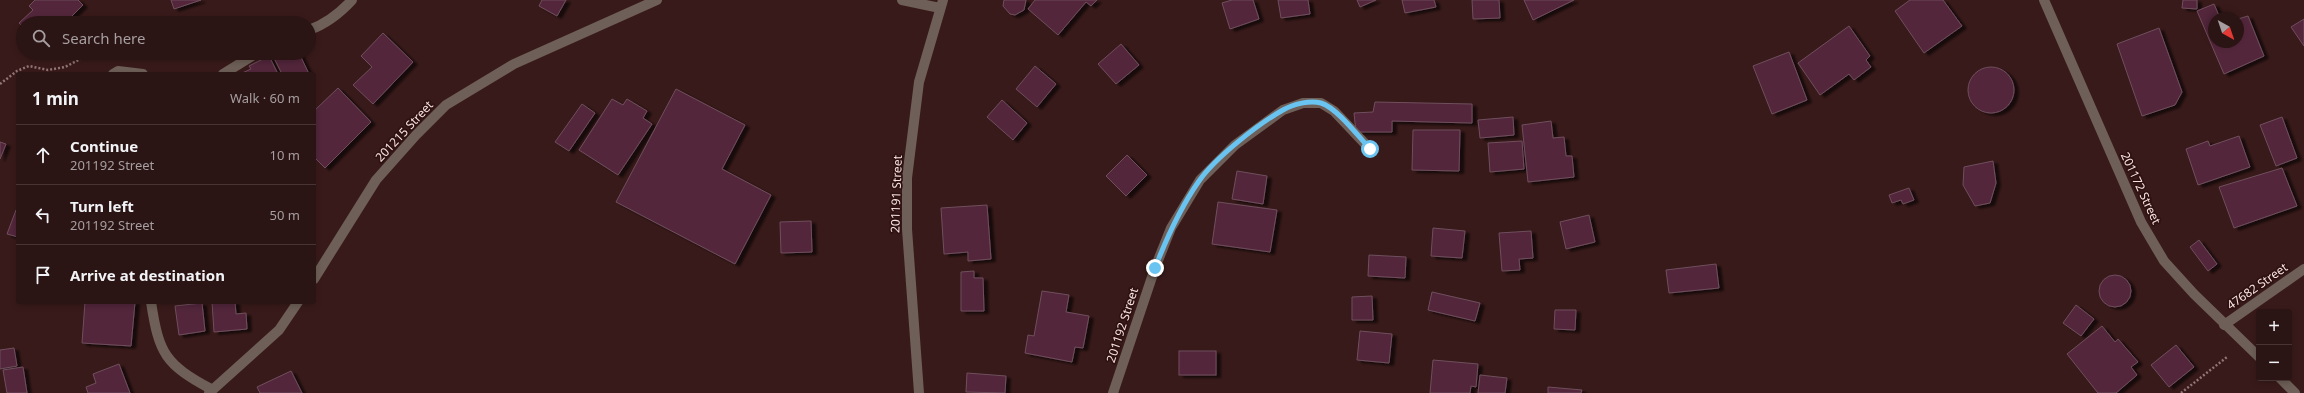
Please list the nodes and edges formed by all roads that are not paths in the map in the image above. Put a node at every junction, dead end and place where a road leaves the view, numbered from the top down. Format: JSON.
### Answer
{"nodes":[{"id":1,"x":352,"y":0,"type":"edge"},
{"id":2,"x":657,"y":0,"type":"edge"},
{"id":3,"x":902,"y":0,"type":"edge"},
{"id":4,"x":2044,"y":0,"type":"edge"},
{"id":5,"x":941,"y":4,"type":"edge"},
{"id":6,"x":316,"y":27,"type":"edge"},
{"id":7,"x":246,"y":60,"type":"edge"},
{"id":8,"x":226,"y":72,"type":"edge"},
{"id":9,"x":1370,"y":149,"type":"dead end"},
{"id":10,"x":2304,"y":269,"type":"edge"},
{"id":11,"x":316,"y":276,"type":"edge"},
{"id":12,"x":151,"y":304,"type":"edge"},
{"id":13,"x":297,"y":304,"type":"edge"},
{"id":14,"x":2224,"y":325,"type":"junction"},
{"id":15,"x":2256,"y":354,"type":"edge"},
{"id":16,"x":2283,"y":381,"type":"edge"},
{"id":17,"x":210,"y":391,"type":"edge"},
{"id":18,"x":919,"y":393,"type":"edge"},
{"id":19,"x":1113,"y":393,"type":"edge"},
{"id":20,"x":2295,"y":393,"type":"edge"}],
"edges":[{"from":1,"to":6,"type":"street"},
{"from":2,"to":11,"type":"street","name":"201215 Street"},
{"from":3,"to":5,"type":"street"},
{"from":4,"to":14,"type":"street","name":"201172 Street"},
{"from":5,"to":18,"type":"street","name":"201191 Street"},
{"from":7,"to":8,"type":"street"},
{"from":9,"to":19,"type":"street","name":"201192 Street"},
{"from":10,"to":14,"type":"street","name":"47682 Street"},
{"from":12,"to":17,"type":"street"},
{"from":13,"to":17,"type":"street"},
{"from":14,"to":15,"type":"street","name":"201172 Street"},
{"from":16,"to":20,"type":"street"}]}
